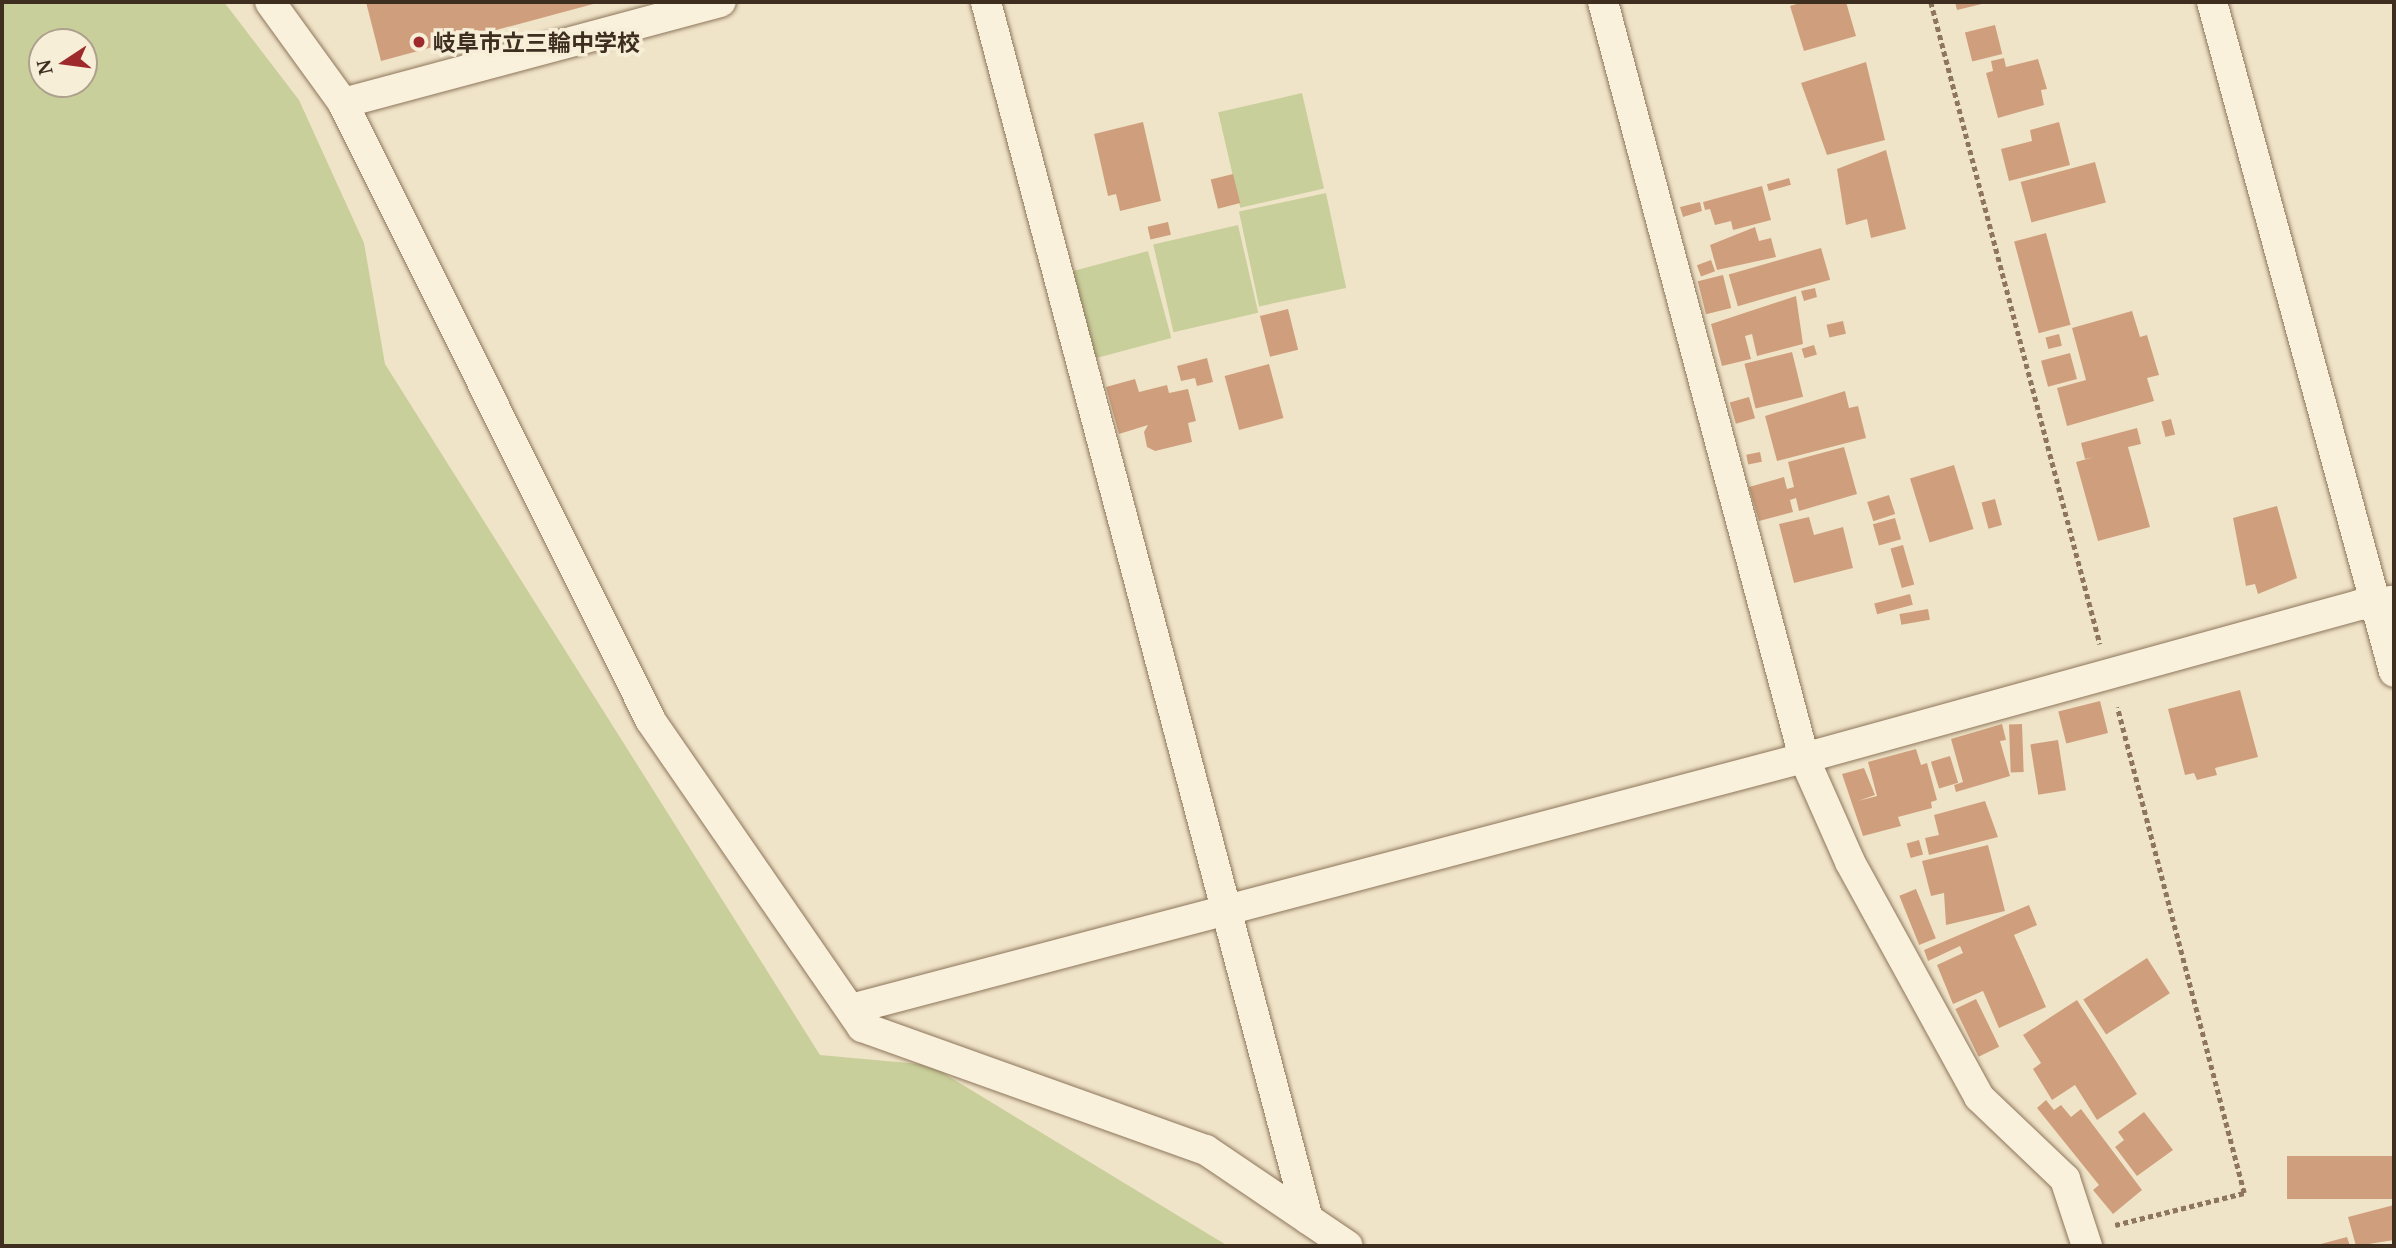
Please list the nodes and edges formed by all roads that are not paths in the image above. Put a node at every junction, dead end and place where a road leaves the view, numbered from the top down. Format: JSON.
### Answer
{"nodes":[{"id":1,"x":270,"y":2,"type":"edge"},
{"id":2,"x":722,"y":2,"type":"edge"},
{"id":3,"x":986,"y":2,"type":"edge"},
{"id":4,"x":1604,"y":2,"type":"edge"},
{"id":5,"x":2212,"y":2,"type":"edge"},
{"id":6,"x":343,"y":103,"type":"junction"},
{"id":7,"x":2386,"y":603,"type":"edge"},
{"id":8,"x":2394,"y":672,"type":"edge"},
{"id":9,"x":1804,"y":758,"type":"junction"},
{"id":10,"x":1228,"y":910,"type":"junction"},
{"id":11,"x":851,"y":1009,"type":"junction"},
{"id":12,"x":1308,"y":1219,"type":"junction"},
{"id":13,"x":1348,"y":1246,"type":"edge"},
{"id":14,"x":2087,"y":1246,"type":"edge"}],
"edges":[{"from":1,"to":6,"type":"street"},
{"from":2,"to":6,"type":"street"},
{"from":3,"to":10,"type":"street"},
{"from":4,"to":9,"type":"street"},
{"from":5,"to":7,"type":"street"},
{"from":6,"to":11,"type":"street"},
{"from":7,"to":8,"type":"street"},
{"from":7,"to":9,"type":"street"},
{"from":9,"to":10,"type":"street"},
{"from":9,"to":14,"type":"street"},
{"from":10,"to":11,"type":"street"},
{"from":10,"to":12,"type":"street"},
{"from":11,"to":12,"type":"street"},
{"from":12,"to":13,"type":"street"}]}
